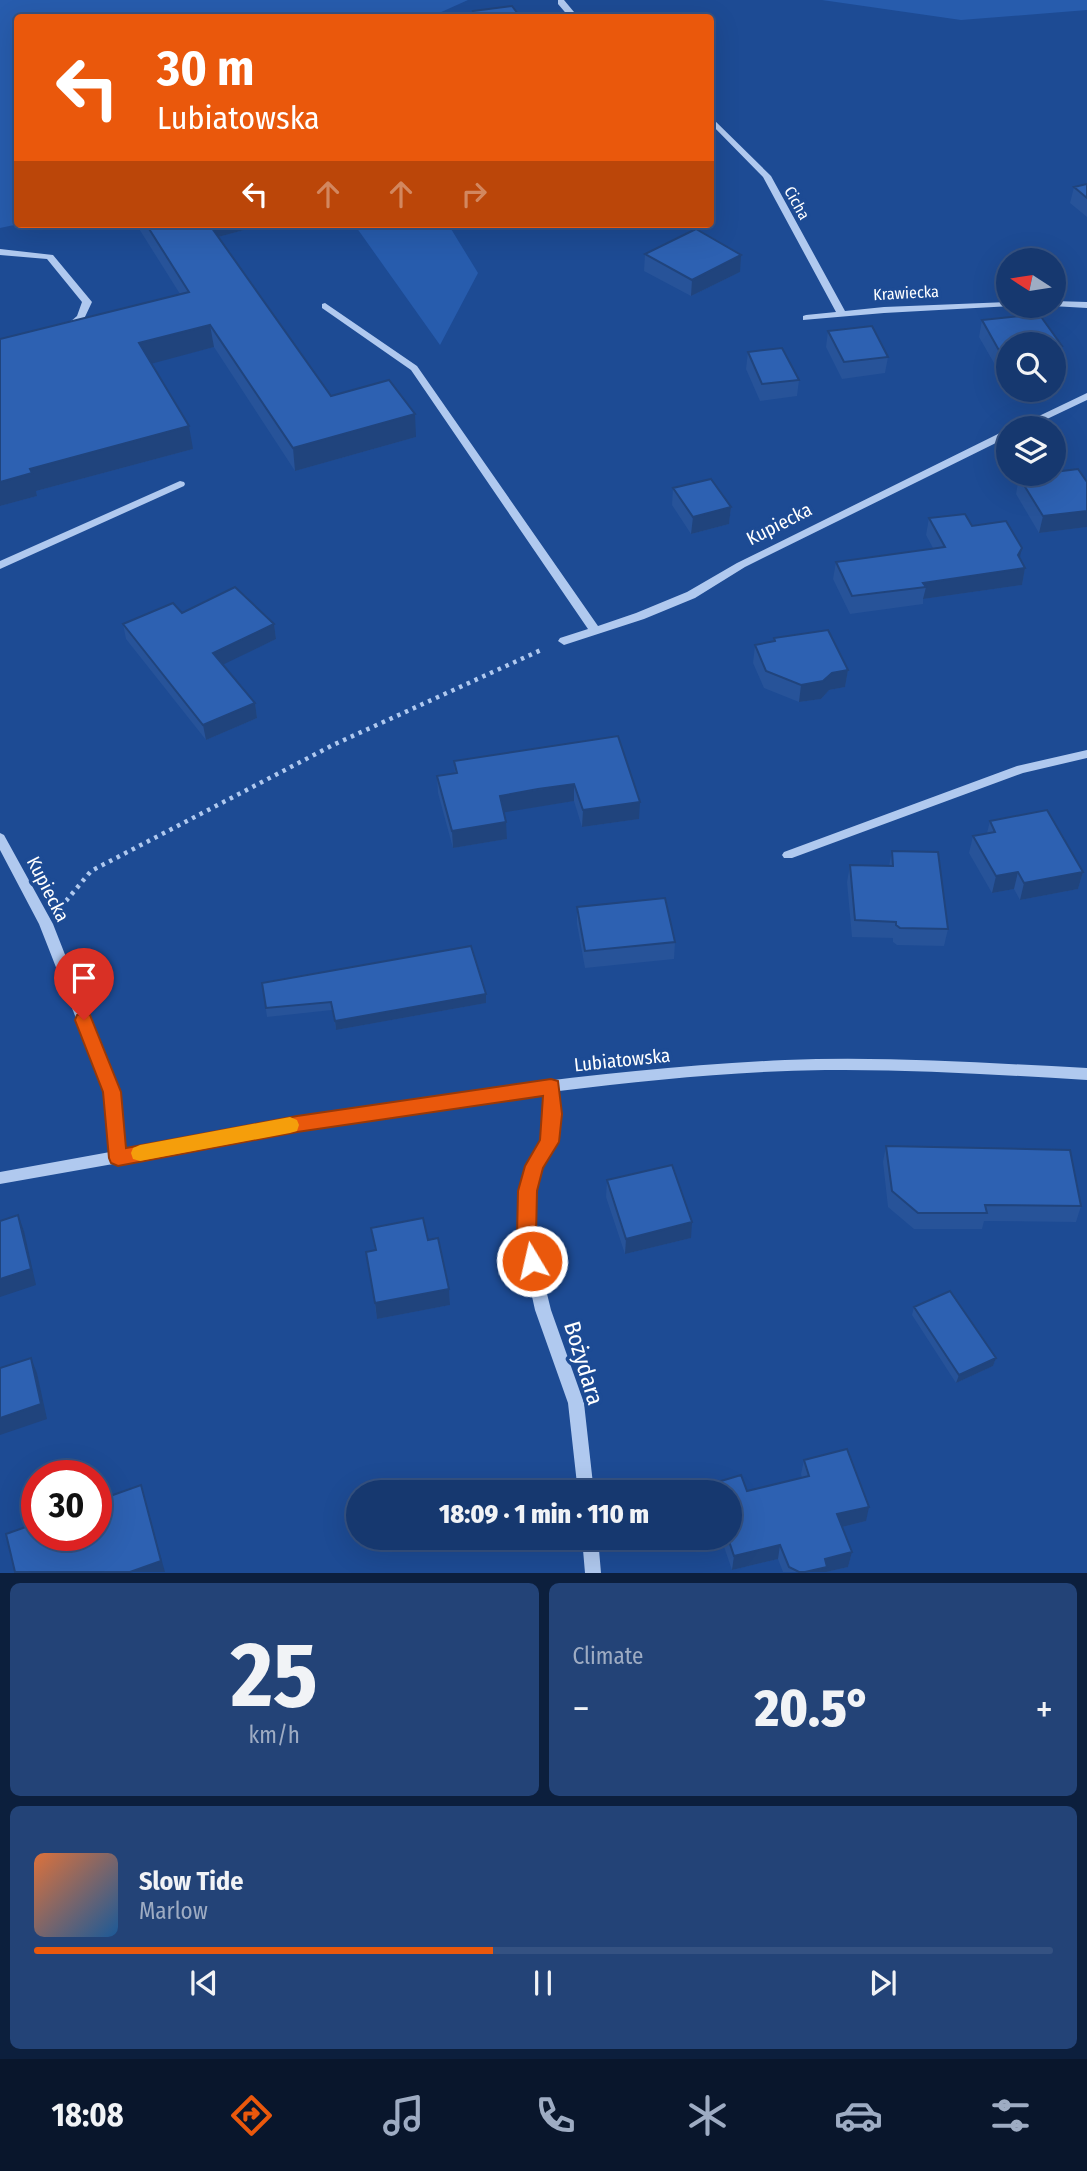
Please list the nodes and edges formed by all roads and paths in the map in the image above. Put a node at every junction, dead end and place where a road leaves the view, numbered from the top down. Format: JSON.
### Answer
{"nodes":[{"id":1,"x":561,"y":2,"type":"dead end"},
{"id":2,"x":572,"y":14,"type":"edge"},
{"id":3,"x":714,"y":122,"type":"edge"},
{"id":4,"x":0,"y":252,"type":"edge"},
{"id":5,"x":1066,"y":304,"type":"edge"},
{"id":6,"x":1087,"y":305,"type":"edge"},
{"id":7,"x":325,"y":306,"type":"dead end"},
{"id":8,"x":996,"y":306,"type":"edge"},
{"id":9,"x":842,"y":314,"type":"junction"},
{"id":10,"x":806,"y":318,"type":"dead end"},
{"id":11,"x":63,"y":332,"type":"edge"},
{"id":12,"x":1087,"y":396,"type":"edge"},
{"id":13,"x":1045,"y":416,"type":"edge"},
{"id":14,"x":996,"y":439,"type":"edge"},
{"id":15,"x":180,"y":484,"type":"dead end"},
{"id":16,"x":0,"y":565,"type":"edge"},
{"id":17,"x":595,"y":630,"type":"junction"},
{"id":18,"x":564,"y":641,"type":"joint"},
{"id":19,"x":1087,"y":754,"type":"edge"},
{"id":20,"x":0,"y":838,"type":"edge"},
{"id":21,"x":788,"y":855,"type":"dead end"},
{"id":22,"x":46,"y":924,"type":"junction"},
{"id":23,"x":1087,"y":1074,"type":"edge"},
{"id":24,"x":551,"y":1087,"type":"junction"},
{"id":25,"x":118,"y":1158,"type":"junction"},
{"id":26,"x":0,"y":1178,"type":"edge"},
{"id":27,"x":585,"y":1480,"type":"edge"},
{"id":28,"x":591,"y":1550,"type":"edge"},
{"id":29,"x":593,"y":1573,"type":"edge"}],
"edges":[{"from":1,"to":2,"type":"street"},
{"from":3,"to":9,"type":"street","name":"Cicha"},
{"from":4,"to":11,"type":"street"},
{"from":5,"to":6,"type":"street"},
{"from":7,"to":17,"type":"street"},
{"from":8,"to":9,"type":"street","name":"Krawiecka"},
{"from":9,"to":10,"type":"street","name":"Krawiecka"},
{"from":12,"to":13,"type":"street"},
{"from":14,"to":17,"type":"street","name":"Kupiecka"},
{"from":15,"to":16,"type":"street"},
{"from":17,"to":18,"type":"street","name":"Kupiecka"},
{"from":18,"to":22,"type":"path"},
{"from":19,"to":21,"type":"street"},
{"from":20,"to":22,"type":"street","name":"Kupiecka"},
{"from":22,"to":25,"type":"street","name":"Kupiecka"},
{"from":23,"to":24,"type":"street","name":"Lubiatowska"},
{"from":24,"to":25,"type":"street","name":"Lubiatowska"},
{"from":24,"to":27,"type":"street","name":"Bożydara"},
{"from":25,"to":26,"type":"street","name":"Lubiatowska"},
{"from":28,"to":29,"type":"street"}]}
